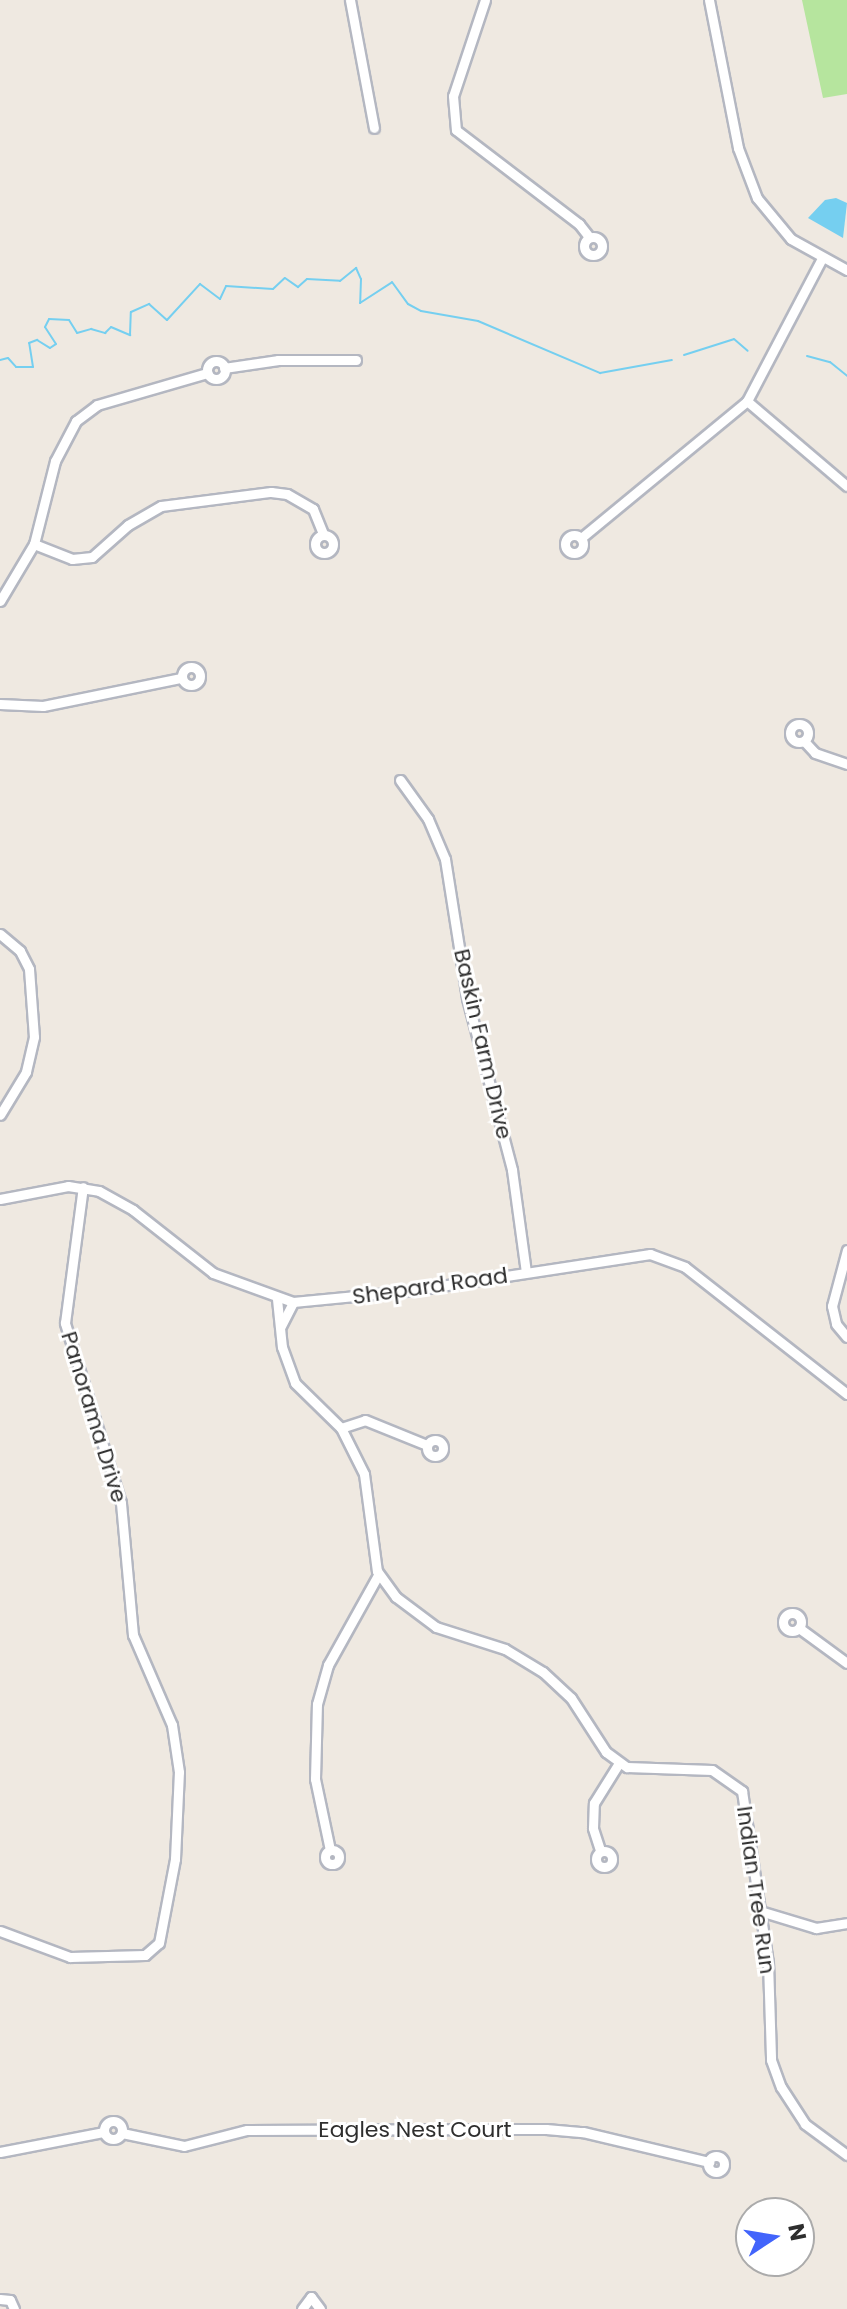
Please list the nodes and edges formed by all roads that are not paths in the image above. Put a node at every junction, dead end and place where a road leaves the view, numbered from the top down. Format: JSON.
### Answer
{"nodes":[{"id":1,"x":350,"y":0,"type":"edge"},
{"id":2,"x":485,"y":0,"type":"edge"},
{"id":3,"x":709,"y":0,"type":"edge"},
{"id":4,"x":374,"y":128,"type":"dead end"},
{"id":5,"x":589,"y":237,"type":"dead end"},
{"id":6,"x":822,"y":258,"type":"junction"},
{"id":7,"x":847,"y":270,"type":"edge"},
{"id":8,"x":356,"y":360,"type":"dead end"},
{"id":9,"x":747,"y":401,"type":"junction"},
{"id":10,"x":847,"y":486,"type":"edge"},
{"id":11,"x":323,"y":534,"type":"dead end"},
{"id":12,"x":581,"y":538,"type":"dead end"},
{"id":13,"x":34,"y":544,"type":"junction"},
{"id":14,"x":0,"y":601,"type":"edge"},
{"id":15,"x":181,"y":678,"type":"dead end"},
{"id":16,"x":0,"y":704,"type":"edge"},
{"id":17,"x":804,"y":741,"type":"dead end"},
{"id":18,"x":847,"y":764,"type":"edge"},
{"id":19,"x":400,"y":780,"type":"dead end"},
{"id":20,"x":0,"y":934,"type":"edge"},
{"id":21,"x":0,"y":1115,"type":"edge"},
{"id":22,"x":83,"y":1187,"type":"junction"},
{"id":23,"x":0,"y":1199,"type":"edge"},
{"id":24,"x":847,"y":1250,"type":"edge"},
{"id":25,"x":526,"y":1272,"type":"junction"},
{"id":26,"x":277,"y":1299,"type":"junction"},
{"id":27,"x":293,"y":1302,"type":"junction"},
{"id":28,"x":281,"y":1326,"type":"junction"},
{"id":29,"x":847,"y":1337,"type":"edge"},
{"id":30,"x":845,"y":1389,"type":"edge"},
{"id":31,"x":341,"y":1428,"type":"junction"},
{"id":32,"x":427,"y":1445,"type":"dead end"},
{"id":33,"x":378,"y":1575,"type":"junction"},
{"id":34,"x":799,"y":1628,"type":"dead end"},
{"id":35,"x":847,"y":1663,"type":"edge"},
{"id":36,"x":619,"y":1763,"type":"junction"},
{"id":37,"x":330,"y":1850,"type":"dead end"},
{"id":38,"x":600,"y":1850,"type":"dead end"},
{"id":39,"x":760,"y":1911,"type":"junction"},
{"id":40,"x":847,"y":1923,"type":"edge"},
{"id":41,"x":0,"y":1931,"type":"edge"},
{"id":42,"x":0,"y":2152,"type":"edge"},
{"id":43,"x":847,"y":2155,"type":"edge"},
{"id":44,"x":709,"y":2162,"type":"dead end"},
{"id":45,"x":0,"y":2299,"type":"edge"},
{"id":46,"x":14,"y":2309,"type":"edge"},
{"id":47,"x":302,"y":2309,"type":"edge"},
{"id":48,"x":320,"y":2309,"type":"edge"}],
"edges":[{"from":1,"to":4,"type":"street"},
{"from":2,"to":5,"type":"street"},
{"from":3,"to":6,"type":"street"},
{"from":6,"to":7,"type":"street"},
{"from":6,"to":9,"type":"street"},
{"from":8,"to":13,"type":"street"},
{"from":9,"to":10,"type":"street"},
{"from":9,"to":12,"type":"street"},
{"from":11,"to":13,"type":"street"},
{"from":13,"to":14,"type":"street"},
{"from":15,"to":16,"type":"street"},
{"from":17,"to":18,"type":"street"},
{"from":19,"to":25,"type":"street","name":"Baskin Farm Drive"},
{"from":20,"to":21,"type":"street"},
{"from":22,"to":23,"type":"street"},
{"from":22,"to":26,"type":"street","name":"Shepard Road"},
{"from":22,"to":41,"type":"street","name":"Panorama Drive"},
{"from":24,"to":29,"type":"street"},
{"from":25,"to":27,"type":"street","name":"Shepard Road"},
{"from":25,"to":30,"type":"street","name":"Shepard Road"},
{"from":26,"to":27,"type":"street","name":"Shepard Road"},
{"from":26,"to":28,"type":"street"},
{"from":27,"to":28,"type":"street"},
{"from":28,"to":31,"type":"street"},
{"from":31,"to":32,"type":"street"},
{"from":31,"to":33,"type":"street"},
{"from":33,"to":36,"type":"street"},
{"from":33,"to":37,"type":"street"},
{"from":34,"to":35,"type":"street"},
{"from":36,"to":38,"type":"street"},
{"from":36,"to":39,"type":"street","name":"Indian Tree Run"},
{"from":39,"to":40,"type":"street"},
{"from":39,"to":43,"type":"street","name":"Indian Tree Run"},
{"from":42,"to":44,"type":"street","name":"Eagles Nest Court"},
{"from":45,"to":46,"type":"street"},
{"from":47,"to":48,"type":"street"}]}
